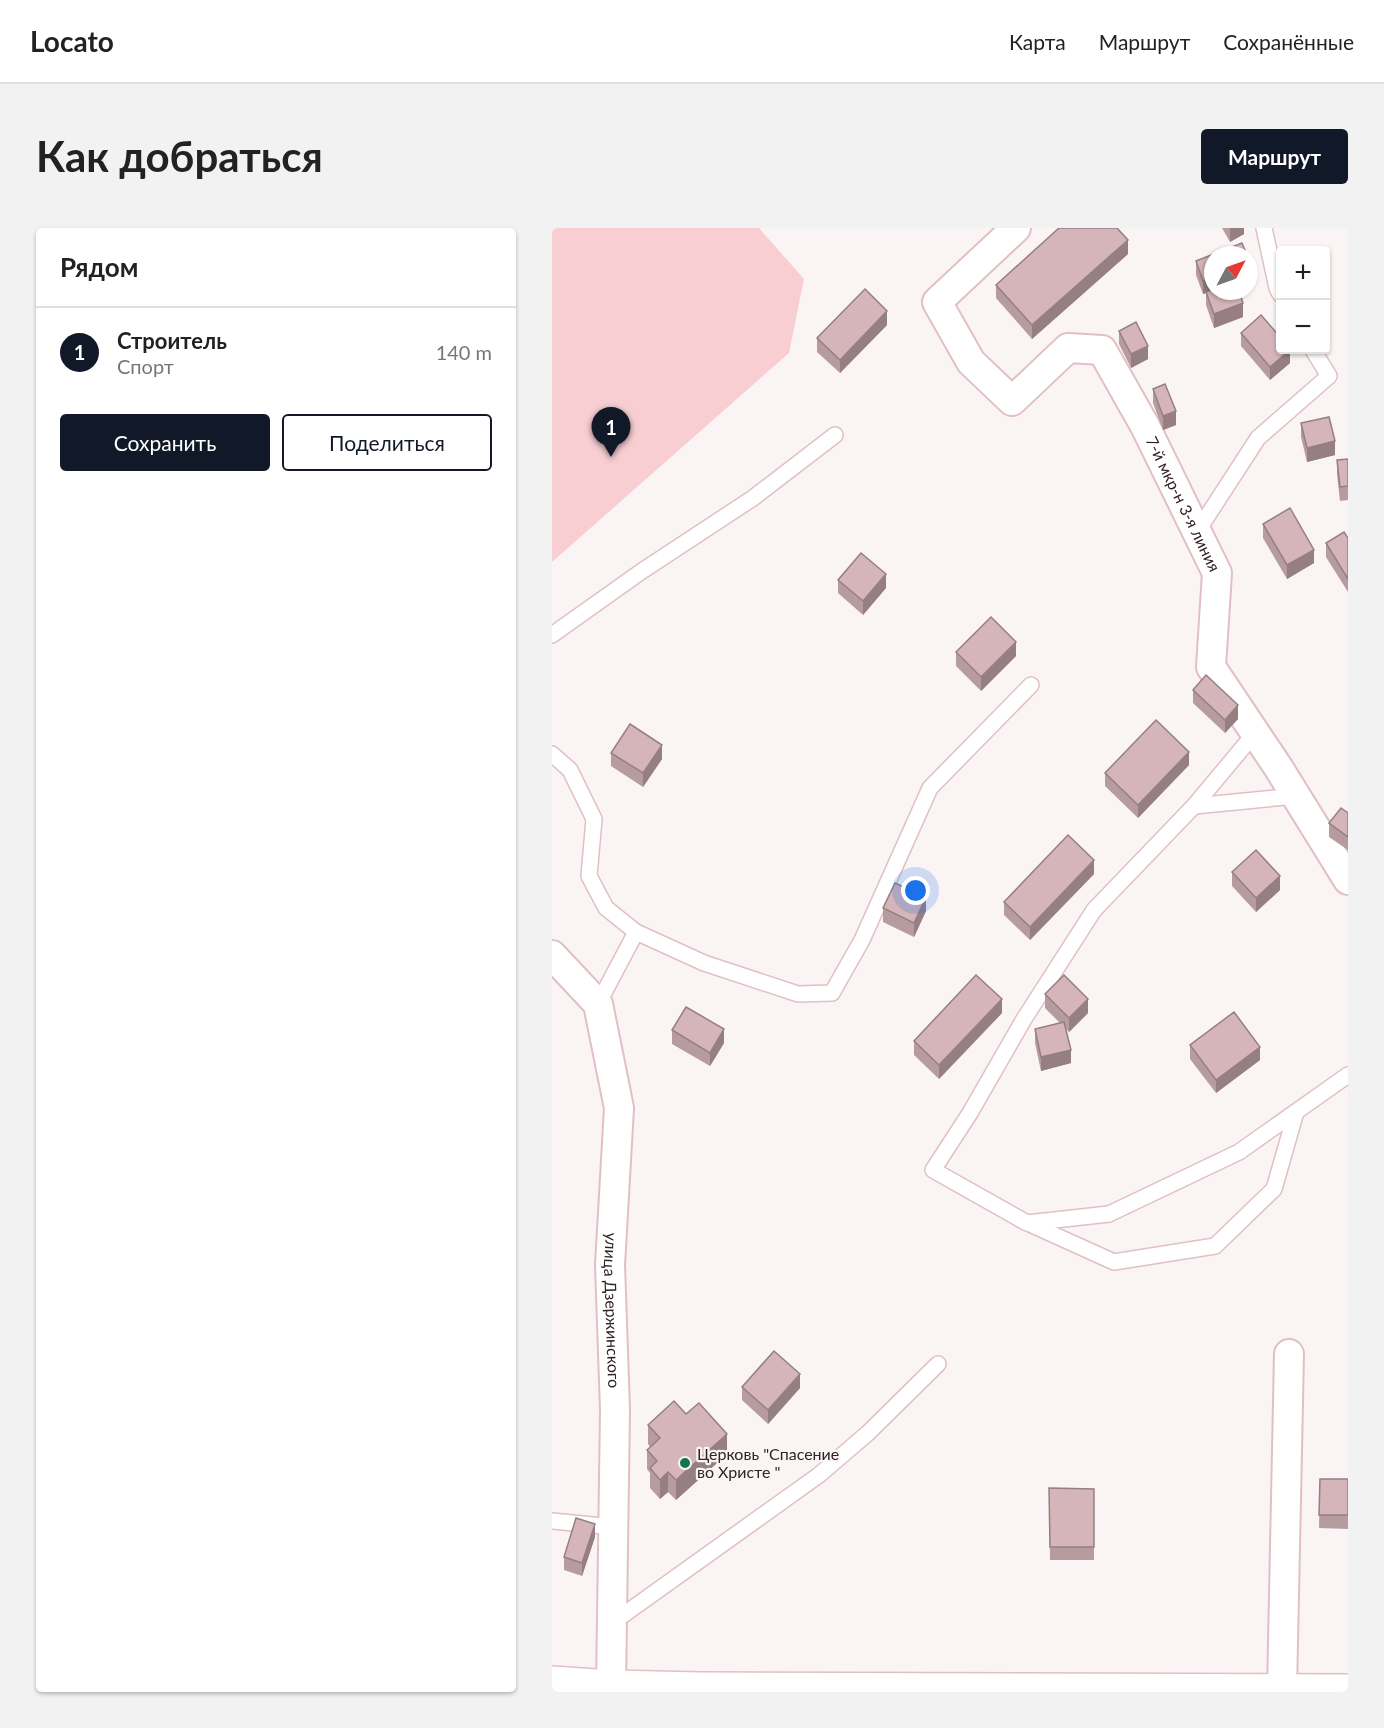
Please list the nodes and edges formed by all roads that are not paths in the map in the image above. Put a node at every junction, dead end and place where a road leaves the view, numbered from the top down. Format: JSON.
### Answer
{"nodes":[{"id":1,"x":1016,"y":228,"type":"edge"},
{"id":2,"x":1264,"y":228,"type":"edge"},
{"id":3,"x":1276,"y":283,"type":"edge"},
{"id":4,"x":1316,"y":354,"type":"edge"},
{"id":5,"x":835,"y":435,"type":"dead end"},
{"id":6,"x":1197,"y":532,"type":"junction"},
{"id":7,"x":552,"y":634,"type":"edge"},
{"id":8,"x":1031,"y":685,"type":"dead end"},
{"id":9,"x":1255,"y":733,"type":"junction"},
{"id":10,"x":552,"y":754,"type":"edge"},
{"id":11,"x":1296,"y":796,"type":"junction"},
{"id":12,"x":1194,"y":806,"type":"junction"},
{"id":13,"x":1348,"y":880,"type":"edge"},
{"id":14,"x":636,"y":932,"type":"junction"},
{"id":15,"x":552,"y":955,"type":"edge"},
{"id":16,"x":598,"y":1004,"type":"junction"},
{"id":17,"x":1348,"y":1075,"type":"edge"},
{"id":18,"x":1296,"y":1112,"type":"junction"},
{"id":19,"x":1027,"y":1223,"type":"junction"},
{"id":20,"x":1289,"y":1354,"type":"dead end"},
{"id":21,"x":938,"y":1364,"type":"dead end"},
{"id":22,"x":552,"y":1521,"type":"edge"},
{"id":23,"x":613,"y":1527,"type":"junction"},
{"id":24,"x":612,"y":1623,"type":"junction"},
{"id":25,"x":552,"y":1683,"type":"edge"},
{"id":26,"x":611,"y":1688,"type":"junction"},
{"id":27,"x":1348,"y":1690,"type":"edge"},
{"id":28,"x":1282,"y":1691,"type":"edge"}],
"edges":[{"from":1,"to":6,"type":"street","name":"7-й мкр-н 3-я линия"},
{"from":2,"to":3,"type":"lane"},
{"from":4,"to":6,"type":"lane"},
{"from":5,"to":7,"type":"lane"},
{"from":6,"to":9,"type":"street","name":"7-й мкр-н 3-я линия"},
{"from":8,"to":14,"type":"lane"},
{"from":9,"to":11,"type":"street","name":"7-й мкр-н 3-я линия"},
{"from":9,"to":12,"type":"lane"},
{"from":10,"to":14,"type":"lane"},
{"from":11,"to":12,"type":"lane"},
{"from":11,"to":13,"type":"street","name":"7-й мкр-н 3-я линия"},
{"from":12,"to":19,"type":"lane"},
{"from":14,"to":16,"type":"lane"},
{"from":15,"to":16,"type":"street"},
{"from":16,"to":23,"type":"street","name":"улица Дзержинского"},
{"from":17,"to":18,"type":"lane"},
{"from":18,"to":19,"type":"lane"},
{"from":18,"to":19,"type":"lane"},
{"from":20,"to":28,"type":"street"},
{"from":21,"to":24,"type":"lane"},
{"from":22,"to":23,"type":"lane"},
{"from":23,"to":24,"type":"street","name":"улица Дзержинского"},
{"from":24,"to":26,"type":"street","name":"улица Дзержинского"},
{"from":25,"to":26,"type":"street"},
{"from":26,"to":28,"type":"street"},
{"from":27,"to":28,"type":"street"}]}
